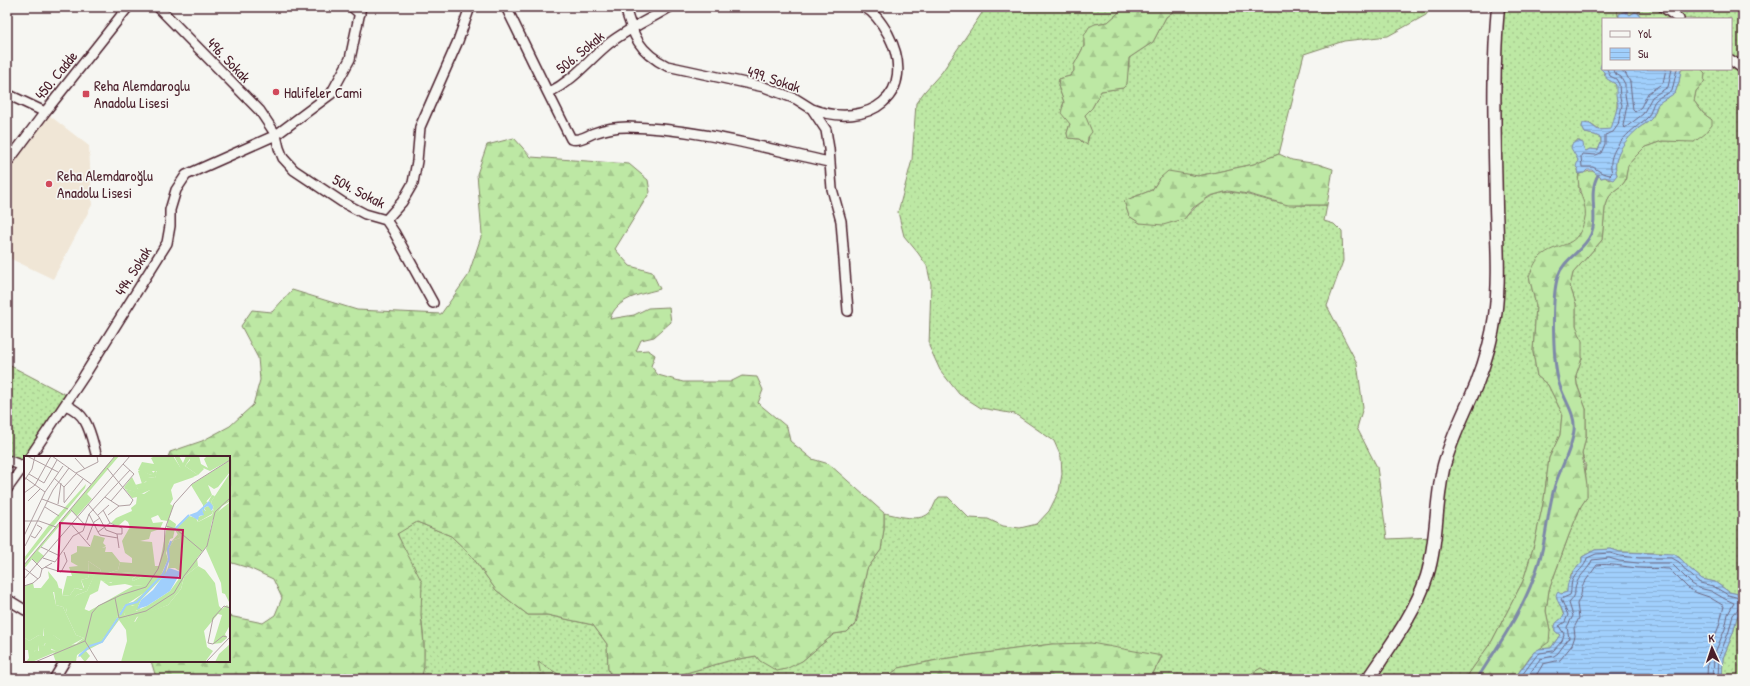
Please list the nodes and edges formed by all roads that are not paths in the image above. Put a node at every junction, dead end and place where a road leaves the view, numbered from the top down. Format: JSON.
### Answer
{"nodes":[{"id":1,"x":128,"y":7,"type":"edge"},
{"id":2,"x":158,"y":7,"type":"edge"},
{"id":3,"x":352,"y":7,"type":"edge"},
{"id":4,"x":470,"y":7,"type":"edge"},
{"id":5,"x":506,"y":7,"type":"edge"},
{"id":6,"x":624,"y":7,"type":"edge"},
{"id":7,"x":670,"y":7,"type":"edge"},
{"id":8,"x":864,"y":7,"type":"edge"},
{"id":9,"x":1498,"y":7,"type":"edge"},
{"id":10,"x":1663,"y":7,"type":"edge"},
{"id":11,"x":360,"y":11,"type":"edge"},
{"id":12,"x":1678,"y":18,"type":"edge"},
{"id":13,"x":631,"y":30,"type":"junction"},
{"id":14,"x":1732,"y":61,"type":"edge"},
{"id":15,"x":1743,"y":69,"type":"edge"},
{"id":16,"x":548,"y":93,"type":"junction"},
{"id":17,"x":7,"y":94,"type":"edge"},
{"id":18,"x":812,"y":110,"type":"junction"},
{"id":19,"x":44,"y":112,"type":"junction"},
{"id":20,"x":276,"y":135,"type":"junction"},
{"id":21,"x":7,"y":162,"type":"edge"},
{"id":22,"x":829,"y":162,"type":"junction"},
{"id":23,"x":386,"y":220,"type":"junction"},
{"id":24,"x":433,"y":303,"type":"dead end"},
{"id":25,"x":848,"y":311,"type":"dead end"},
{"id":26,"x":65,"y":405,"type":"junction"},
{"id":27,"x":31,"y":456,"type":"edge"},
{"id":28,"x":97,"y":456,"type":"edge"},
{"id":29,"x":7,"y":460,"type":"edge"},
{"id":30,"x":24,"y":465,"type":"edge"},
{"id":31,"x":7,"y":489,"type":"edge"},
{"id":32,"x":7,"y":599,"type":"edge"},
{"id":33,"x":24,"y":609,"type":"edge"},
{"id":34,"x":63,"y":662,"type":"edge"},
{"id":35,"x":54,"y":679,"type":"edge"},
{"id":36,"x":1368,"y":679,"type":"edge"}],
"edges":[{"from":1,"to":19,"type":"street","name":"450. Cadde"},
{"from":2,"to":20,"type":"street","name":"496. Sokak"},
{"from":3,"to":11,"type":"street"},
{"from":4,"to":23,"type":"street"},
{"from":5,"to":16,"type":"street","name":"506. Sokak"},
{"from":6,"to":13,"type":"street","name":"499. Sokak"},
{"from":7,"to":13,"type":"street","name":"506. Sokak"},
{"from":8,"to":18,"type":"street"},
{"from":9,"to":36,"type":"street"},
{"from":10,"to":12,"type":"street"},
{"from":11,"to":20,"type":"street","name":"494. Sokak"},
{"from":13,"to":16,"type":"street","name":"506. Sokak"},
{"from":13,"to":18,"type":"street","name":"499. Sokak"},
{"from":14,"to":15,"type":"street"},
{"from":16,"to":22,"type":"street"},
{"from":17,"to":19,"type":"street"},
{"from":18,"to":22,"type":"street","name":"499. Sokak"},
{"from":19,"to":21,"type":"street","name":"450. Cadde"},
{"from":20,"to":23,"type":"street","name":"504. Sokak"},
{"from":20,"to":26,"type":"street","name":"494. Sokak"},
{"from":22,"to":25,"type":"street","name":"499. Sokak"},
{"from":23,"to":24,"type":"street","name":"504. Sokak"},
{"from":26,"to":27,"type":"street","name":"494. Sokak"},
{"from":26,"to":28,"type":"street"},
{"from":29,"to":30,"type":"street"},
{"from":30,"to":31,"type":"street"},
{"from":32,"to":33,"type":"street"},
{"from":34,"to":35,"type":"street"}]}
